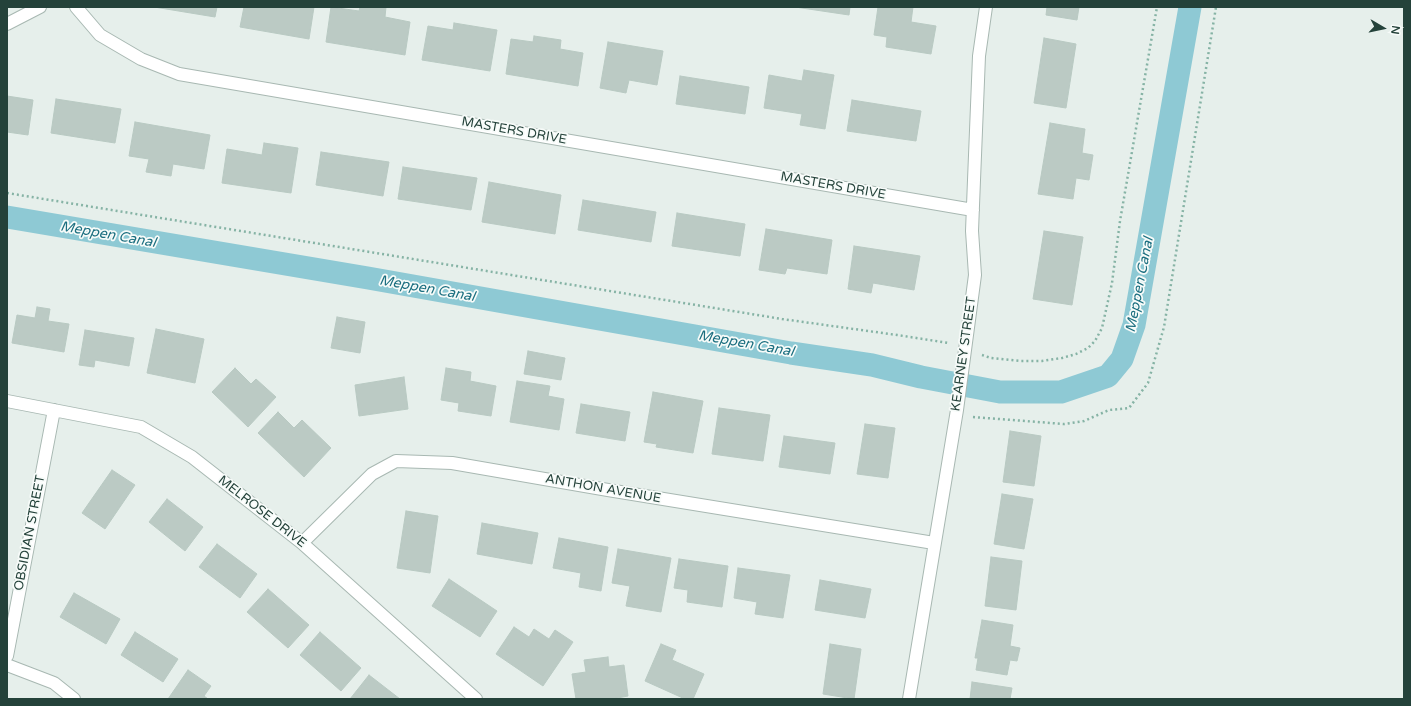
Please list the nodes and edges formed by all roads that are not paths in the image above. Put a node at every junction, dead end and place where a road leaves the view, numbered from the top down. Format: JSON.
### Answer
{"nodes":[{"id":1,"x":40,"y":7,"type":"edge"},
{"id":2,"x":76,"y":7,"type":"edge"},
{"id":3,"x":986,"y":7,"type":"edge"},
{"id":4,"x":7,"y":24,"type":"edge"},
{"id":5,"x":973,"y":210,"type":"junction"},
{"id":6,"x":7,"y":401,"type":"edge"},
{"id":7,"x":54,"y":410,"type":"junction"},
{"id":8,"x":302,"y":543,"type":"junction"},
{"id":9,"x":934,"y":544,"type":"junction"},
{"id":10,"x":7,"y":656,"type":"edge"},
{"id":11,"x":7,"y":665,"type":"edge"},
{"id":12,"x":74,"y":699,"type":"edge"},
{"id":13,"x":476,"y":699,"type":"edge"},
{"id":14,"x":909,"y":699,"type":"edge"}],
"edges":[{"from":1,"to":4,"type":"street"},
{"from":2,"to":5,"type":"street","name":"MASTERS DRIVE"},
{"from":3,"to":5,"type":"street","name":"KEARNEY STREET"},
{"from":5,"to":9,"type":"street","name":"KEARNEY STREET"},
{"from":6,"to":7,"type":"street","name":"MELROSE DRIVE"},
{"from":7,"to":8,"type":"street","name":"MELROSE DRIVE"},
{"from":7,"to":10,"type":"street","name":"OBSIDIAN STREET"},
{"from":8,"to":9,"type":"street","name":"ANTHON AVENUE"},
{"from":8,"to":13,"type":"street","name":"MELROSE DRIVE"},
{"from":9,"to":14,"type":"street","name":"KEARNEY STREET"},
{"from":11,"to":12,"type":"street"}]}
